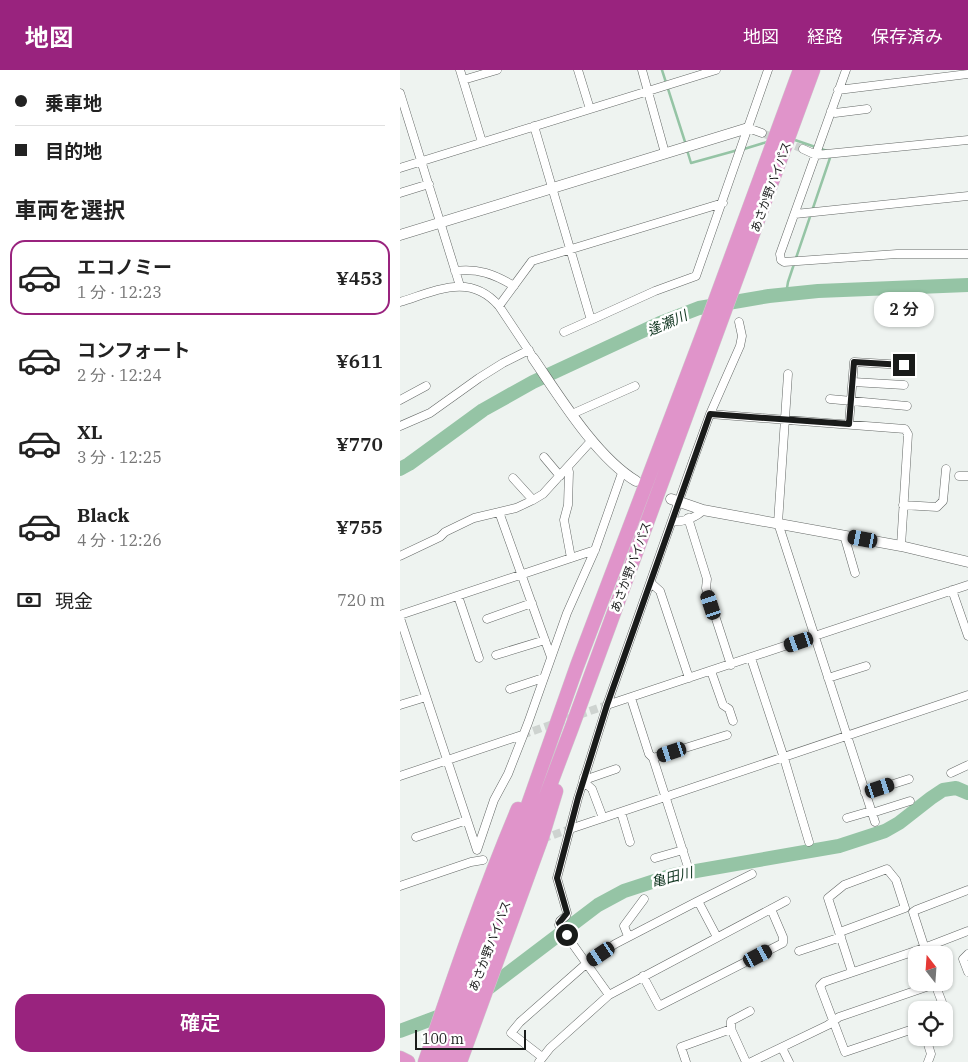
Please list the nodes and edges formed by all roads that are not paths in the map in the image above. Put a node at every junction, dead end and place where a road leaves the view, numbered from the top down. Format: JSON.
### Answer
{"nodes":[{"id":1,"x":460,"y":70,"type":"edge"},
{"id":2,"x":497,"y":70,"type":"edge"},
{"id":3,"x":578,"y":70,"type":"edge"},
{"id":4,"x":642,"y":70,"type":"edge"},
{"id":5,"x":716,"y":70,"type":"edge"},
{"id":6,"x":768,"y":70,"type":"edge"},
{"id":7,"x":791,"y":70,"type":"edge"},
{"id":8,"x":800,"y":70,"type":"edge"},
{"id":9,"x":812,"y":70,"type":"edge"},
{"id":10,"x":822,"y":70,"type":"edge"},
{"id":11,"x":846,"y":70,"type":"edge"},
{"id":12,"x":968,"y":74,"type":"edge"},
{"id":13,"x":463,"y":80,"type":"junction"},
{"id":14,"x":838,"y":90,"type":"junction"},
{"id":15,"x":648,"y":91,"type":"junction"},
{"id":16,"x":400,"y":95,"type":"edge"},
{"id":17,"x":590,"y":109,"type":"junction"},
{"id":18,"x":867,"y":109,"type":"dead end"},
{"id":19,"x":831,"y":111,"type":"junction"},
{"id":20,"x":534,"y":126,"type":"junction"},
{"id":21,"x":793,"y":127,"type":"junction"},
{"id":22,"x":748,"y":128,"type":"junction"},
{"id":23,"x":778,"y":132,"type":"junction"},
{"id":24,"x":762,"y":134,"type":"tunnel mouth"},
{"id":25,"x":968,"y":140,"type":"edge"},
{"id":26,"x":482,"y":142,"type":"junction"},
{"id":27,"x":803,"y":149,"type":"tunnel mouth"},
{"id":28,"x":665,"y":153,"type":"junction"},
{"id":29,"x":816,"y":155,"type":"junction"},
{"id":30,"x":421,"y":161,"type":"junction"},
{"id":31,"x":400,"y":168,"type":"edge"},
{"id":32,"x":428,"y":184,"type":"junction"},
{"id":33,"x":552,"y":188,"type":"junction"},
{"id":34,"x":400,"y":193,"type":"edge"},
{"id":35,"x":968,"y":196,"type":"edge"},
{"id":36,"x":723,"y":203,"type":"junction"},
{"id":37,"x":795,"y":214,"type":"junction"},
{"id":38,"x":441,"y":222,"type":"junction"},
{"id":39,"x":400,"y":235,"type":"edge"},
{"id":40,"x":570,"y":249,"type":"junction"},
{"id":41,"x":968,"y":254,"type":"edge"},
{"id":42,"x":455,"y":271,"type":"junction"},
{"id":43,"x":460,"y":286,"type":"junction"},
{"id":44,"x":514,"y":286,"type":"junction"},
{"id":45,"x":400,"y":302,"type":"edge"},
{"id":46,"x":499,"y":306,"type":"junction"},
{"id":47,"x":592,"y":320,"type":"junction"},
{"id":48,"x":739,"y":322,"type":"dead end"},
{"id":49,"x":564,"y":332,"type":"dead end"},
{"id":50,"x":531,"y":354,"type":"junction"},
{"id":51,"x":904,"y":365,"type":"dead end"},
{"id":52,"x":788,"y":374,"type":"dead end"},
{"id":53,"x":852,"y":382,"type":"junction"},
{"id":54,"x":904,"y":385,"type":"dead end"},
{"id":55,"x":426,"y":386,"type":"dead end"},
{"id":56,"x":635,"y":386,"type":"dead end"},
{"id":57,"x":830,"y":399,"type":"dead end"},
{"id":58,"x":400,"y":400,"type":"edge"},
{"id":59,"x":851,"y":401,"type":"junction"},
{"id":60,"x":907,"y":406,"type":"dead end"},
{"id":61,"x":572,"y":414,"type":"junction"},
{"id":62,"x":710,"y":414,"type":"junction"},
{"id":63,"x":785,"y":420,"type":"junction"},
{"id":64,"x":849,"y":424,"type":"junction"},
{"id":65,"x":400,"y":426,"type":"edge"},
{"id":66,"x":592,"y":440,"type":"junction"},
{"id":67,"x":544,"y":457,"type":"dead end"},
{"id":68,"x":568,"y":468,"type":"junction"},
{"id":69,"x":946,"y":469,"type":"dead end"},
{"id":70,"x":622,"y":473,"type":"junction"},
{"id":71,"x":560,"y":476,"type":"junction"},
{"id":72,"x":959,"y":476,"type":"dead end"},
{"id":73,"x":968,"y":476,"type":"edge"},
{"id":74,"x":513,"y":478,"type":"dead end"},
{"id":75,"x":636,"y":481,"type":"dead end"},
{"id":76,"x":533,"y":500,"type":"junction"},
{"id":77,"x":675,"y":501,"type":"junction"},
{"id":78,"x":903,"y":505,"type":"junction"},
{"id":79,"x":703,"y":510,"type":"junction"},
{"id":80,"x":499,"y":512,"type":"junction"},
{"id":81,"x":688,"y":518,"type":"junction"},
{"id":82,"x":672,"y":521,"type":"junction"},
{"id":83,"x":778,"y":523,"type":"junction"},
{"id":84,"x":844,"y":535,"type":"junction"},
{"id":85,"x":901,"y":546,"type":"junction"},
{"id":86,"x":595,"y":550,"type":"junction"},
{"id":87,"x":400,"y":556,"type":"edge"},
{"id":88,"x":571,"y":558,"type":"junction"},
{"id":89,"x":968,"y":562,"type":"edge"},
{"id":90,"x":855,"y":573,"type":"dead end"},
{"id":91,"x":522,"y":574,"type":"junction"},
{"id":92,"x":651,"y":583,"type":"junction"},
{"id":93,"x":968,"y":585,"type":"edge"},
{"id":94,"x":952,"y":590,"type":"junction"},
{"id":95,"x":458,"y":596,"type":"junction"},
{"id":96,"x":532,"y":603,"type":"junction"},
{"id":97,"x":400,"y":616,"type":"edge"},
{"id":98,"x":487,"y":619,"type":"dead end"},
{"id":99,"x":815,"y":636,"type":"junction"},
{"id":100,"x":968,"y":636,"type":"edge"},
{"id":101,"x":545,"y":640,"type":"junction"},
{"id":102,"x":496,"y":655,"type":"dead end"},
{"id":103,"x":550,"y":656,"type":"junction"},
{"id":104,"x":479,"y":658,"type":"dead end"},
{"id":105,"x":752,"y":658,"type":"junction"},
{"id":106,"x":731,"y":665,"type":"junction"},
{"id":107,"x":577,"y":666,"type":"junction"},
{"id":108,"x":866,"y":666,"type":"dead end"},
{"id":109,"x":712,"y":671,"type":"junction"},
{"id":110,"x":543,"y":678,"type":"junction"},
{"id":111,"x":689,"y":678,"type":"junction"},
{"id":112,"x":828,"y":678,"type":"junction"},
{"id":113,"x":510,"y":688,"type":"dead end"},
{"id":114,"x":968,"y":696,"type":"edge"},
{"id":115,"x":426,"y":697,"type":"junction"},
{"id":116,"x":631,"y":698,"type":"junction"},
{"id":117,"x":400,"y":705,"type":"edge"},
{"id":118,"x":607,"y":705,"type":"junction"},
{"id":119,"x":733,"y":722,"type":"dead end"},
{"id":120,"x":572,"y":727,"type":"junction"},
{"id":121,"x":522,"y":735,"type":"junction"},
{"id":122,"x":727,"y":735,"type":"dead end"},
{"id":123,"x":847,"y":736,"type":"junction"},
{"id":124,"x":653,"y":758,"type":"junction"},
{"id":125,"x":784,"y":758,"type":"junction"},
{"id":126,"x":447,"y":760,"type":"junction"},
{"id":127,"x":968,"y":765,"type":"edge"},
{"id":128,"x":616,"y":769,"type":"dead end"},
{"id":129,"x":950,"y":772,"type":"dead end"},
{"id":130,"x":400,"y":776,"type":"edge"},
{"id":131,"x":584,"y":779,"type":"junction"},
{"id":132,"x":909,"y":779,"type":"dead end"},
{"id":133,"x":865,"y":793,"type":"junction"},
{"id":134,"x":665,"y":797,"type":"junction"},
{"id":135,"x":910,"y":801,"type":"dead end"},
{"id":136,"x":621,"y":812,"type":"junction"},
{"id":137,"x":872,"y":812,"type":"junction"},
{"id":138,"x":603,"y":818,"type":"junction"},
{"id":139,"x":848,"y":818,"type":"dead end"},
{"id":140,"x":467,"y":820,"type":"junction"},
{"id":141,"x":875,"y":822,"type":"dead end"},
{"id":142,"x":570,"y":829,"type":"junction"},
{"id":143,"x":416,"y":837,"type":"dead end"},
{"id":144,"x":630,"y":842,"type":"dead end"},
{"id":145,"x":809,"y":842,"type":"dead end"},
{"id":146,"x":477,"y":850,"type":"junction"},
{"id":147,"x":683,"y":850,"type":"junction"},
{"id":148,"x":655,"y":858,"type":"dead end"},
{"id":149,"x":484,"y":860,"type":"dead end"},
{"id":150,"x":471,"y":862,"type":"junction"},
{"id":151,"x":687,"y":864,"type":"dead end"},
{"id":152,"x":752,"y":874,"type":"dead end"},
{"id":153,"x":400,"y":886,"type":"edge"},
{"id":154,"x":968,"y":890,"type":"edge"},
{"id":155,"x":644,"y":899,"type":"dead end"},
{"id":156,"x":698,"y":901,"type":"junction"},
{"id":157,"x":786,"y":901,"type":"dead end"},
{"id":158,"x":905,"y":908,"type":"junction"},
{"id":159,"x":771,"y":909,"type":"junction"},
{"id":160,"x":913,"y":912,"type":"junction"},
{"id":161,"x":490,"y":929,"type":"junction"},
{"id":162,"x":968,"y":931,"type":"edge"},
{"id":163,"x":840,"y":934,"type":"junction"},
{"id":164,"x":628,"y":936,"type":"junction"},
{"id":165,"x":717,"y":937,"type":"junction"},
{"id":166,"x":923,"y":946,"type":"edge"},
{"id":167,"x":937,"y":946,"type":"edge"},
{"id":168,"x":799,"y":951,"type":"dead end"},
{"id":169,"x":968,"y":954,"type":"edge"},
{"id":170,"x":908,"y":957,"type":"edge"},
{"id":171,"x":587,"y":963,"type":"junction"},
{"id":172,"x":852,"y":972,"type":"junction"},
{"id":173,"x":968,"y":972,"type":"edge"},
{"id":174,"x":643,"y":976,"type":"junction"},
{"id":175,"x":912,"y":991,"type":"edge"},
{"id":176,"x":609,"y":995,"type":"junction"},
{"id":177,"x":750,"y":1011,"type":"dead end"},
{"id":178,"x":833,"y":1021,"type":"junction"},
{"id":179,"x":730,"y":1029,"type":"junction"},
{"id":180,"x":908,"y":1031,"type":"edge"},
{"id":181,"x":928,"y":1046,"type":"edge"},
{"id":182,"x":782,"y":1048,"type":"junction"},
{"id":183,"x":400,"y":1058,"type":"edge"},
{"id":184,"x":540,"y":1060,"type":"edge"},
{"id":185,"x":408,"y":1062,"type":"edge"},
{"id":186,"x":425,"y":1062,"type":"edge"},
{"id":187,"x":434,"y":1062,"type":"edge"},
{"id":188,"x":446,"y":1062,"type":"edge"},
{"id":189,"x":460,"y":1062,"type":"edge"},
{"id":190,"x":686,"y":1062,"type":"edge"},
{"id":191,"x":746,"y":1062,"type":"edge"},
{"id":192,"x":751,"y":1062,"type":"edge"},
{"id":193,"x":789,"y":1062,"type":"edge"},
{"id":194,"x":928,"y":1062,"type":"edge"}],
"edges":[{"from":1,"to":13,"type":"street"},
{"from":2,"to":13,"type":"street"},
{"from":3,"to":17,"type":"street"},
{"from":4,"to":15,"type":"street"},
{"from":5,"to":15,"type":"street"},
{"from":6,"to":22,"type":"street"},
{"from":7,"to":23,"type":"highway"},
{"from":8,"to":23,"type":"highway","name":"あさか野バイパス"},
{"from":9,"to":21,"type":"highway","name":"あさか野バイパス"},
{"from":10,"to":21,"type":"highway"},
{"from":11,"to":14,"type":"street"},
{"from":12,"to":14,"type":"street"},
{"from":13,"to":26,"type":"street"},
{"from":14,"to":19,"type":"street"},
{"from":15,"to":17,"type":"street"},
{"from":15,"to":28,"type":"street"},
{"from":16,"to":30,"type":"street"},
{"from":17,"to":20,"type":"street"},
{"from":18,"to":19,"type":"street"},
{"from":19,"to":29,"type":"street"},
{"from":20,"to":26,"type":"street"},
{"from":20,"to":33,"type":"street"},
{"from":21,"to":120,"type":"highway","name":"あさか野バイパス"},
{"from":22,"to":24,"type":"street"},
{"from":22,"to":28,"type":"street"},
{"from":22,"to":36,"type":"street"},
{"from":23,"to":107,"type":"highway","name":"あさか野バイパス"},
{"from":25,"to":29,"type":"street"},
{"from":26,"to":30,"type":"street"},
{"from":27,"to":29,"type":"street"},
{"from":28,"to":33,"type":"street"},
{"from":29,"to":37,"type":"street"},
{"from":30,"to":31,"type":"street"},
{"from":30,"to":32,"type":"street"},
{"from":32,"to":34,"type":"street"},
{"from":32,"to":38,"type":"street"},
{"from":33,"to":38,"type":"street"},
{"from":33,"to":40,"type":"street"},
{"from":35,"to":37,"type":"street"},
{"from":36,"to":40,"type":"street"},
{"from":36,"to":47,"type":"street"},
{"from":37,"to":41,"type":"street"},
{"from":38,"to":39,"type":"street"},
{"from":38,"to":42,"type":"street"},
{"from":40,"to":44,"type":"street"},
{"from":40,"to":47,"type":"street"},
{"from":42,"to":43,"type":"street"},
{"from":42,"to":44,"type":"street"},
{"from":43,"to":45,"type":"street"},
{"from":43,"to":46,"type":"street"},
{"from":44,"to":46,"type":"street"},
{"from":46,"to":50,"type":"street"},
{"from":47,"to":49,"type":"street"},
{"from":48,"to":62,"type":"street"},
{"from":50,"to":61,"type":"street"},
{"from":50,"to":65,"type":"street"},
{"from":51,"to":53,"type":"street"},
{"from":52,"to":63,"type":"street"},
{"from":53,"to":54,"type":"street"},
{"from":53,"to":59,"type":"street"},
{"from":55,"to":58,"type":"street"},
{"from":56,"to":61,"type":"street"},
{"from":57,"to":59,"type":"street"},
{"from":59,"to":60,"type":"street"},
{"from":59,"to":64,"type":"street"},
{"from":61,"to":66,"type":"street"},
{"from":62,"to":63,"type":"street"},
{"from":62,"to":77,"type":"street"},
{"from":63,"to":64,"type":"street"},
{"from":63,"to":83,"type":"street"},
{"from":64,"to":78,"type":"street"},
{"from":66,"to":68,"type":"street"},
{"from":66,"to":70,"type":"street"},
{"from":67,"to":71,"type":"street"},
{"from":68,"to":71,"type":"street"},
{"from":68,"to":88,"type":"street"},
{"from":69,"to":78,"type":"street"},
{"from":70,"to":75,"type":"street"},
{"from":70,"to":86,"type":"street"},
{"from":71,"to":76,"type":"street"},
{"from":72,"to":73,"type":"street"},
{"from":74,"to":76,"type":"street"},
{"from":76,"to":80,"type":"street"},
{"from":77,"to":79,"type":"street"},
{"from":77,"to":82,"type":"street"},
{"from":78,"to":85,"type":"street"},
{"from":79,"to":81,"type":"street"},
{"from":79,"to":83,"type":"street"},
{"from":80,"to":87,"type":"street"},
{"from":80,"to":91,"type":"street"},
{"from":81,"to":82,"type":"street"},
{"from":81,"to":106,"type":"street"},
{"from":82,"to":92,"type":"street"},
{"from":83,"to":84,"type":"street"},
{"from":83,"to":99,"type":"street"},
{"from":84,"to":85,"type":"street"},
{"from":84,"to":90,"type":"street"},
{"from":85,"to":89,"type":"street"},
{"from":86,"to":88,"type":"street"},
{"from":86,"to":103,"type":"street"},
{"from":88,"to":91,"type":"street"},
{"from":91,"to":95,"type":"street"},
{"from":91,"to":96,"type":"street"},
{"from":92,"to":111,"type":"street"},
{"from":92,"to":118,"type":"street"},
{"from":93,"to":94,"type":"street"},
{"from":94,"to":99,"type":"street"},
{"from":94,"to":100,"type":"street"},
{"from":95,"to":97,"type":"street"},
{"from":95,"to":104,"type":"street"},
{"from":96,"to":98,"type":"street"},
{"from":96,"to":101,"type":"street"},
{"from":97,"to":115,"type":"street"},
{"from":99,"to":105,"type":"street"},
{"from":99,"to":112,"type":"street"},
{"from":101,"to":102,"type":"street"},
{"from":101,"to":103,"type":"street"},
{"from":103,"to":110,"type":"street"},
{"from":105,"to":106,"type":"street"},
{"from":105,"to":125,"type":"street"},
{"from":106,"to":109,"type":"street"},
{"from":107,"to":161,"type":"highway","name":"あさか野バイパス"},
{"from":107,"to":186,"type":"highway"},
{"from":108,"to":112,"type":"street"},
{"from":109,"to":111,"type":"street"},
{"from":109,"to":119,"type":"street"},
{"from":110,"to":113,"type":"street"},
{"from":110,"to":121,"type":"street"},
{"from":111,"to":116,"type":"street"},
{"from":112,"to":123,"type":"street"},
{"from":114,"to":123,"type":"street"},
{"from":115,"to":117,"type":"street"},
{"from":115,"to":126,"type":"street"},
{"from":116,"to":118,"type":"street"},
{"from":116,"to":124,"type":"street"},
{"from":118,"to":131,"type":"street"},
{"from":120,"to":161,"type":"highway","name":"あさか野バイパス"},
{"from":120,"to":189,"type":"highway"},
{"from":121,"to":126,"type":"street"},
{"from":121,"to":146,"type":"street"},
{"from":122,"to":124,"type":"street"},
{"from":123,"to":125,"type":"street"},
{"from":123,"to":133,"type":"street"},
{"from":124,"to":134,"type":"street"},
{"from":125,"to":134,"type":"street"},
{"from":125,"to":145,"type":"street"},
{"from":126,"to":130,"type":"street"},
{"from":126,"to":140,"type":"street"},
{"from":127,"to":129,"type":"street"},
{"from":128,"to":131,"type":"street"},
{"from":131,"to":138,"type":"street"},
{"from":131,"to":142,"type":"street"},
{"from":132,"to":133,"type":"street"},
{"from":133,"to":137,"type":"street"},
{"from":134,"to":136,"type":"street"},
{"from":134,"to":147,"type":"street"},
{"from":135,"to":137,"type":"street"},
{"from":136,"to":138,"type":"street"},
{"from":136,"to":144,"type":"street"},
{"from":137,"to":139,"type":"street"},
{"from":137,"to":141,"type":"street"},
{"from":138,"to":142,"type":"street"},
{"from":140,"to":143,"type":"street"},
{"from":140,"to":146,"type":"street"},
{"from":142,"to":171,"type":"street"},
{"from":146,"to":150,"type":"street"},
{"from":147,"to":148,"type":"street"},
{"from":147,"to":151,"type":"street"},
{"from":149,"to":150,"type":"street"},
{"from":150,"to":153,"type":"street"},
{"from":152,"to":156,"type":"street"},
{"from":154,"to":160,"type":"street"},
{"from":155,"to":164,"type":"street"},
{"from":156,"to":164,"type":"street"},
{"from":156,"to":165,"type":"street"},
{"from":157,"to":159,"type":"street"},
{"from":158,"to":160,"type":"street"},
{"from":158,"to":163,"type":"street"},
{"from":158,"to":163,"type":"street"},
{"from":159,"to":165,"type":"street"},
{"from":159,"to":174,"type":"street"},
{"from":160,"to":166,"type":"street"},
{"from":161,"to":187,"type":"highway","name":"あさか野バイパス"},
{"from":161,"to":188,"type":"highway","name":"あさか野バイパス"},
{"from":162,"to":167,"type":"street"},
{"from":163,"to":168,"type":"street"},
{"from":163,"to":172,"type":"street"},
{"from":164,"to":171,"type":"street"},
{"from":165,"to":174,"type":"street"},
{"from":169,"to":173,"type":"street"},
{"from":170,"to":172,"type":"street"},
{"from":171,"to":176,"type":"street"},
{"from":171,"to":184,"type":"street"},
{"from":172,"to":178,"type":"street"},
{"from":174,"to":176,"type":"street"},
{"from":175,"to":178,"type":"street"},
{"from":176,"to":184,"type":"street"},
{"from":177,"to":179,"type":"street"},
{"from":178,"to":180,"type":"street"},
{"from":178,"to":182,"type":"street"},
{"from":179,"to":190,"type":"street"},
{"from":179,"to":191,"type":"street"},
{"from":181,"to":194,"type":"street"},
{"from":182,"to":192,"type":"street"},
{"from":182,"to":193,"type":"street"},
{"from":183,"to":185,"type":"highway"}]}
